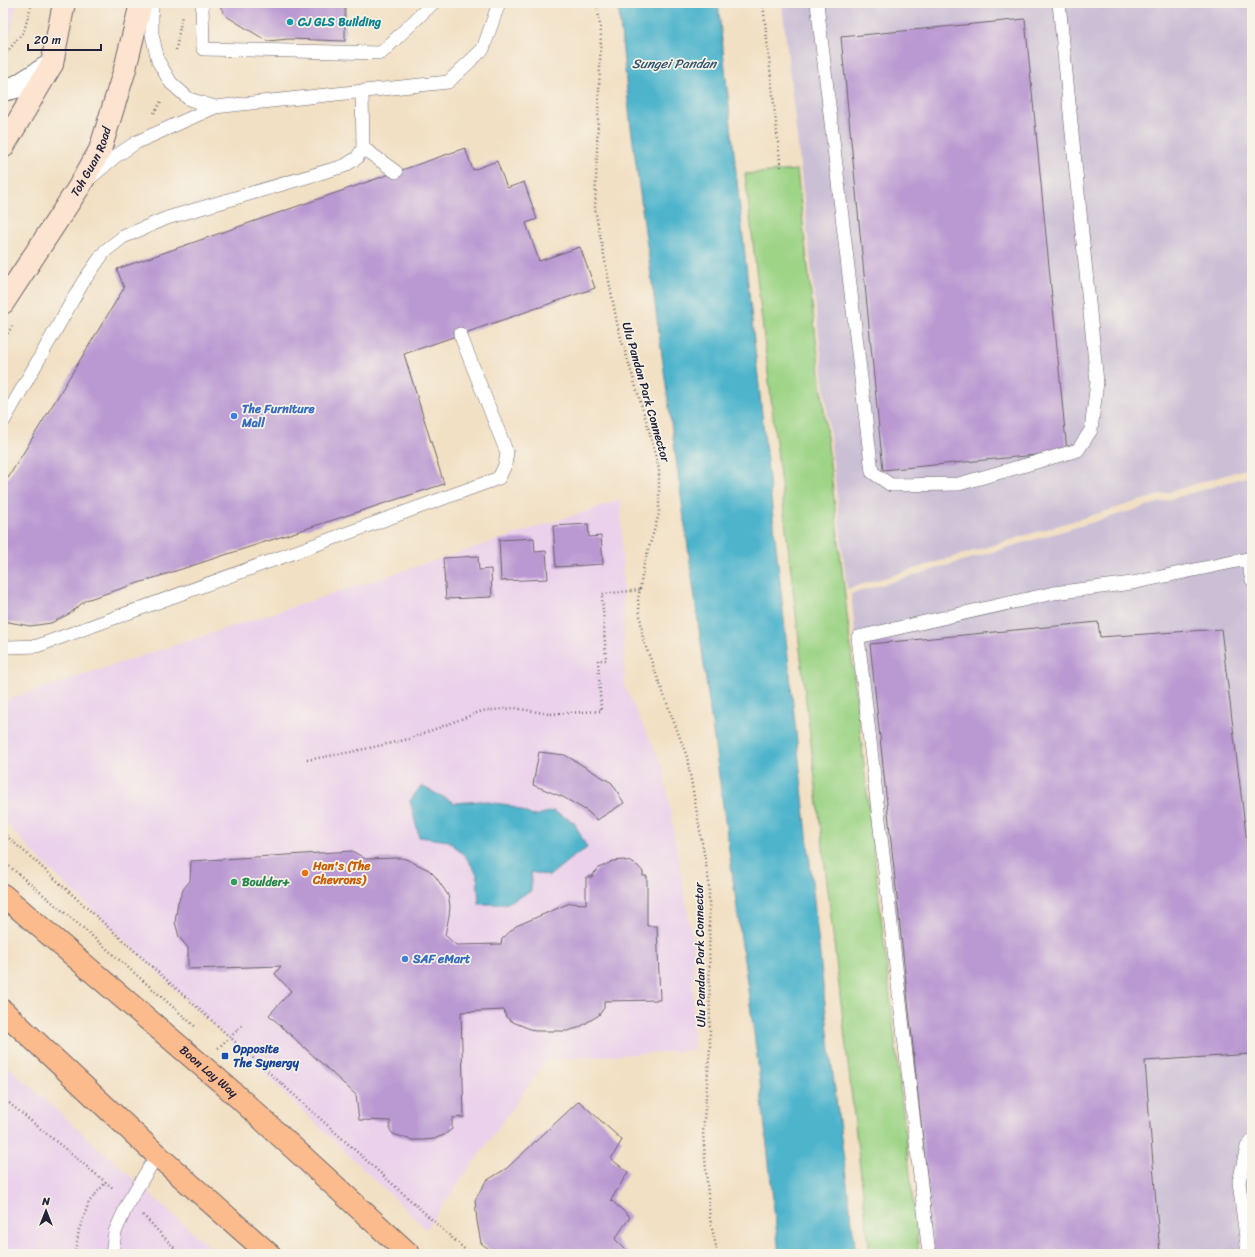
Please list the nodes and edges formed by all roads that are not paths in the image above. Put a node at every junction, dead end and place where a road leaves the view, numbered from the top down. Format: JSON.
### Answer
{"nodes":[{"id":1,"x":64,"y":3,"type":"edge"},
{"id":2,"x":141,"y":3,"type":"edge"},
{"id":3,"x":152,"y":3,"type":"edge"},
{"id":4,"x":202,"y":3,"type":"edge"},
{"id":5,"x":433,"y":3,"type":"edge"},
{"id":6,"x":499,"y":3,"type":"edge"},
{"id":7,"x":817,"y":3,"type":"edge"},
{"id":8,"x":1059,"y":3,"type":"edge"},
{"id":9,"x":52,"y":64,"type":"junction"},
{"id":10,"x":3,"y":90,"type":"edge"},
{"id":11,"x":362,"y":92,"type":"junction"},
{"id":12,"x":215,"y":107,"type":"junction"},
{"id":13,"x":3,"y":148,"type":"edge"},
{"id":14,"x":363,"y":148,"type":"junction"},
{"id":15,"x":396,"y":172,"type":"dead end"},
{"id":16,"x":79,"y":186,"type":"junction"},
{"id":17,"x":3,"y":303,"type":"edge"},
{"id":18,"x":460,"y":334,"type":"dead end"},
{"id":19,"x":3,"y":422,"type":"edge"},
{"id":20,"x":1252,"y":580,"type":"edge"},
{"id":21,"x":3,"y":646,"type":"edge"},
{"id":22,"x":3,"y":895,"type":"edge"},
{"id":23,"x":3,"y":1010,"type":"edge"},
{"id":24,"x":1252,"y":1141,"type":"edge"},
{"id":25,"x":157,"y":1155,"type":"junction"},
{"id":26,"x":112,"y":1254,"type":"edge"},
{"id":27,"x":270,"y":1254,"type":"edge"},
{"id":28,"x":409,"y":1254,"type":"edge"},
{"id":29,"x":929,"y":1254,"type":"edge"},
{"id":30,"x":1248,"y":1254,"type":"edge"}],
"edges":[{"from":1,"to":9,"type":"main road"},
{"from":2,"to":16,"type":"main road","name":"Toh Guan Road"},
{"from":3,"to":12,"type":"lane"},
{"from":4,"to":5,"type":"lane"},
{"from":6,"to":11,"type":"lane"},
{"from":7,"to":8,"type":"lane"},
{"from":9,"to":10,"type":"street"},
{"from":9,"to":13,"type":"main road"},
{"from":11,"to":12,"type":"lane"},
{"from":11,"to":14,"type":"lane"},
{"from":12,"to":16,"type":"lane"},
{"from":14,"to":15,"type":"lane"},
{"from":14,"to":19,"type":"lane"},
{"from":16,"to":17,"type":"main road","name":"Toh Guan Road"},
{"from":18,"to":21,"type":"lane"},
{"from":20,"to":29,"type":"lane"},
{"from":22,"to":28,"type":"main road","name":"Boon Lay Way"},
{"from":23,"to":25,"type":"main road"},
{"from":24,"to":30,"type":"lane"},
{"from":25,"to":26,"type":"lane"},
{"from":25,"to":27,"type":"main road"}]}
